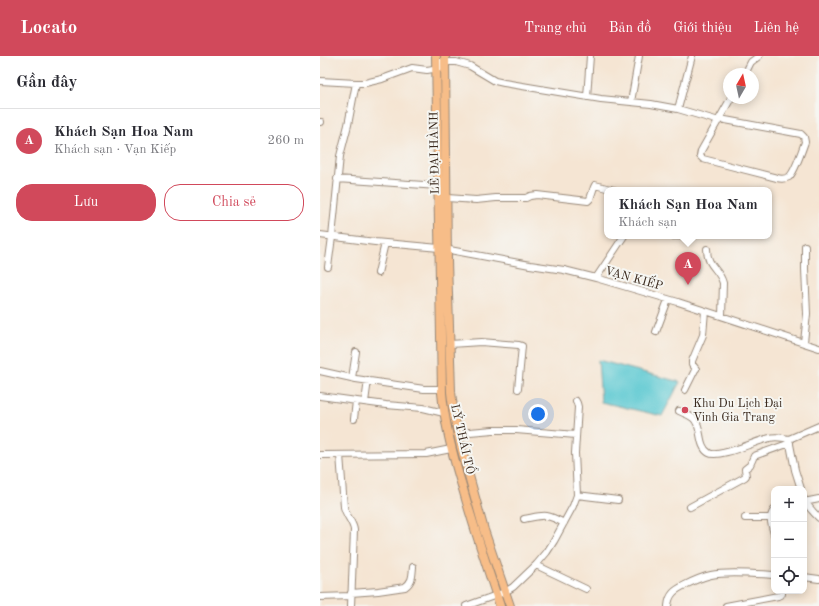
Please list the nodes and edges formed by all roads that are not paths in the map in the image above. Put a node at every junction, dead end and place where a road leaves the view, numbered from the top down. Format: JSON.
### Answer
{"nodes":[{"id":1,"x":590,"y":56,"type":"edge"},
{"id":2,"x":639,"y":56,"type":"edge"},
{"id":3,"x":692,"y":56,"type":"edge"},
{"id":4,"x":759,"y":56,"type":"edge"},
{"id":5,"x":441,"y":62,"type":"edge"},
{"id":6,"x":748,"y":68,"type":"edge"},
{"id":7,"x":320,"y":81,"type":"edge"},
{"id":8,"x":356,"y":83,"type":"junction"},
{"id":9,"x":587,"y":97,"type":"junction"},
{"id":10,"x":632,"y":102,"type":"junction"},
{"id":11,"x":728,"y":104,"type":"edge"},
{"id":12,"x":678,"y":109,"type":"junction"},
{"id":13,"x":719,"y":120,"type":"junction"},
{"id":14,"x":337,"y":179,"type":"junction"},
{"id":15,"x":438,"y":186,"type":"junction"},
{"id":16,"x":604,"y":187,"type":"edge"},
{"id":17,"x":447,"y":198,"type":"junction"},
{"id":18,"x":320,"y":235,"type":"edge"},
{"id":19,"x":332,"y":237,"type":"junction"},
{"id":20,"x":622,"y":239,"type":"edge"},
{"id":21,"x":385,"y":243,"type":"junction"},
{"id":22,"x":805,"y":246,"type":"dead end"},
{"id":23,"x":443,"y":249,"type":"junction"},
{"id":24,"x":707,"y":249,"type":"dead end"},
{"id":25,"x":328,"y":268,"type":"dead end"},
{"id":26,"x":378,"y":273,"type":"dead end"},
{"id":27,"x":596,"y":278,"type":"junction"},
{"id":28,"x":668,"y":300,"type":"junction"},
{"id":29,"x":706,"y":311,"type":"junction"},
{"id":30,"x":722,"y":316,"type":"junction"},
{"id":31,"x":656,"y":332,"type":"dead end"},
{"id":32,"x":804,"y":342,"type":"junction"},
{"id":33,"x":450,"y":344,"type":"junction"},
{"id":34,"x":819,"y":348,"type":"edge"},
{"id":35,"x":356,"y":352,"type":"dead end"},
{"id":36,"x":320,"y":371,"type":"edge"},
{"id":37,"x":352,"y":378,"type":"junction"},
{"id":38,"x":368,"y":380,"type":"junction"},
{"id":39,"x":442,"y":389,"type":"junction"},
{"id":40,"x":518,"y":389,"type":"dead end"},
{"id":41,"x":685,"y":390,"type":"dead end"},
{"id":42,"x":320,"y":396,"type":"edge"},
{"id":43,"x":356,"y":401,"type":"junction"},
{"id":44,"x":576,"y":401,"type":"dead end"},
{"id":45,"x":365,"y":402,"type":"junction"},
{"id":46,"x":679,"y":411,"type":"dead end"},
{"id":47,"x":444,"y":413,"type":"junction"},
{"id":48,"x":354,"y":419,"type":"dead end"},
{"id":49,"x":819,"y":426,"type":"edge"},
{"id":50,"x":458,"y":433,"type":"junction"},
{"id":51,"x":576,"y":435,"type":"junction"},
{"id":52,"x":789,"y":441,"type":"junction"},
{"id":53,"x":451,"y":449,"type":"junction"},
{"id":54,"x":340,"y":455,"type":"junction"},
{"id":55,"x":320,"y":456,"type":"edge"},
{"id":56,"x":800,"y":486,"type":"edge"},
{"id":57,"x":576,"y":495,"type":"junction"},
{"id":58,"x":819,"y":499,"type":"edge"},
{"id":59,"x":618,"y":500,"type":"dead end"},
{"id":60,"x":807,"y":501,"type":"edge"},
{"id":61,"x":807,"y":505,"type":"edge"},
{"id":62,"x":690,"y":507,"type":"dead end"},
{"id":63,"x":771,"y":514,"type":"edge"},
{"id":64,"x":745,"y":518,"type":"dead end"},
{"id":65,"x":770,"y":518,"type":"junction"},
{"id":66,"x":819,"y":518,"type":"edge"},
{"id":67,"x":524,"y":519,"type":"dead end"},
{"id":68,"x":771,"y":522,"type":"edge"},
{"id":69,"x":564,"y":523,"type":"junction"},
{"id":70,"x":536,"y":565,"type":"junction"},
{"id":71,"x":413,"y":567,"type":"dead end"},
{"id":72,"x":771,"y":575,"type":"edge"},
{"id":73,"x":807,"y":577,"type":"edge"},
{"id":74,"x":819,"y":579,"type":"edge"},
{"id":75,"x":586,"y":589,"type":"dead end"},
{"id":76,"x":505,"y":592,"type":"junction"},
{"id":77,"x":496,"y":594,"type":"junction"},
{"id":78,"x":782,"y":594,"type":"edge"},
{"id":79,"x":351,"y":595,"type":"junction"},
{"id":80,"x":320,"y":597,"type":"edge"},
{"id":81,"x":351,"y":606,"type":"edge"},
{"id":82,"x":466,"y":606,"type":"edge"},
{"id":83,"x":500,"y":606,"type":"edge"},
{"id":84,"x":510,"y":606,"type":"edge"},
{"id":85,"x":668,"y":606,"type":"edge"},
{"id":86,"x":726,"y":606,"type":"edge"}],
"edges":[{"from":1,"to":9,"type":"street"},
{"from":2,"to":10,"type":"street"},
{"from":3,"to":12,"type":"street"},
{"from":4,"to":6,"type":"street"},
{"from":5,"to":8,"type":"street"},
{"from":5,"to":9,"type":"street"},
{"from":5,"to":15,"type":"main road","name":"LÊ ĐẠI HÀNH"},
{"from":5,"to":17,"type":"main road","name":"LÊ ĐẠI HÀNH"},
{"from":7,"to":8,"type":"street"},
{"from":8,"to":14,"type":"street"},
{"from":9,"to":10,"type":"street"},
{"from":10,"to":12,"type":"street"},
{"from":11,"to":13,"type":"street"},
{"from":12,"to":13,"type":"street"},
{"from":13,"to":13,"type":"street"},
{"from":14,"to":15,"type":"street"},
{"from":14,"to":19,"type":"street"},
{"from":15,"to":23,"type":"main road","name":"LÊ ĐẠI HÀNH"},
{"from":16,"to":17,"type":"street"},
{"from":17,"to":23,"type":"main road","name":"LÊ ĐẠI HÀNH"},
{"from":18,"to":19,"type":"street","name":"VẠN KIẾP"},
{"from":19,"to":21,"type":"street","name":"VẠN KIẾP"},
{"from":19,"to":25,"type":"street"},
{"from":20,"to":27,"type":"street"},
{"from":21,"to":23,"type":"street","name":"VẠN KIẾP"},
{"from":21,"to":26,"type":"street"},
{"from":22,"to":32,"type":"street"},
{"from":23,"to":27,"type":"street","name":"VẠN KIẾP"},
{"from":23,"to":33,"type":"main road","name":"LÝ THÁI TỔ"},
{"from":23,"to":39,"type":"main road","name":"LÝ THÁI TỔ"},
{"from":24,"to":30,"type":"street"},
{"from":27,"to":28,"type":"street","name":"VẠN KIẾP"},
{"from":28,"to":29,"type":"street","name":"VẠN KIẾP"},
{"from":28,"to":31,"type":"street"},
{"from":29,"to":30,"type":"street","name":"VẠN KIẾP"},
{"from":29,"to":41,"type":"street"},
{"from":30,"to":32,"type":"street","name":"VẠN KIẾP"},
{"from":32,"to":34,"type":"street","name":"VẠN KIẾP"},
{"from":33,"to":40,"type":"street"},
{"from":33,"to":50,"type":"main road","name":"LÝ THÁI TỔ"},
{"from":35,"to":37,"type":"street"},
{"from":36,"to":37,"type":"street"},
{"from":37,"to":38,"type":"street"},
{"from":38,"to":39,"type":"street"},
{"from":38,"to":45,"type":"street"},
{"from":39,"to":47,"type":"main road","name":"LÝ THÁI TỔ"},
{"from":42,"to":43,"type":"street"},
{"from":43,"to":45,"type":"street"},
{"from":43,"to":48,"type":"street"},
{"from":44,"to":51,"type":"street"},
{"from":45,"to":47,"type":"street"},
{"from":46,"to":52,"type":"street"},
{"from":47,"to":53,"type":"main road","name":"LÝ THÁI TỔ"},
{"from":49,"to":52,"type":"street"},
{"from":50,"to":51,"type":"street"},
{"from":50,"to":76,"type":"main road","name":"LÝ THÁI TỔ"},
{"from":51,"to":57,"type":"street"},
{"from":52,"to":56,"type":"street"},
{"from":52,"to":62,"type":"street"},
{"from":53,"to":54,"type":"street"},
{"from":53,"to":77,"type":"main road","name":"LÝ THÁI TỔ"},
{"from":54,"to":55,"type":"street"},
{"from":54,"to":79,"type":"street"},
{"from":57,"to":59,"type":"street"},
{"from":57,"to":69,"type":"street"},
{"from":58,"to":60,"type":"street"},
{"from":61,"to":66,"type":"street"},
{"from":63,"to":65,"type":"street"},
{"from":64,"to":65,"type":"street"},
{"from":65,"to":68,"type":"street"},
{"from":67,"to":69,"type":"street"},
{"from":69,"to":70,"type":"street"},
{"from":70,"to":75,"type":"street"},
{"from":70,"to":76,"type":"street"},
{"from":71,"to":79,"type":"street"},
{"from":72,"to":85,"type":"street"},
{"from":73,"to":74,"type":"street"},
{"from":76,"to":77,"type":"street"},
{"from":76,"to":84,"type":"main road","name":"LÝ THÁI TỔ"},
{"from":77,"to":82,"type":"street"},
{"from":77,"to":83,"type":"main road","name":"LÝ THÁI TỔ"},
{"from":78,"to":86,"type":"street"},
{"from":79,"to":80,"type":"street"},
{"from":79,"to":81,"type":"street"}]}
